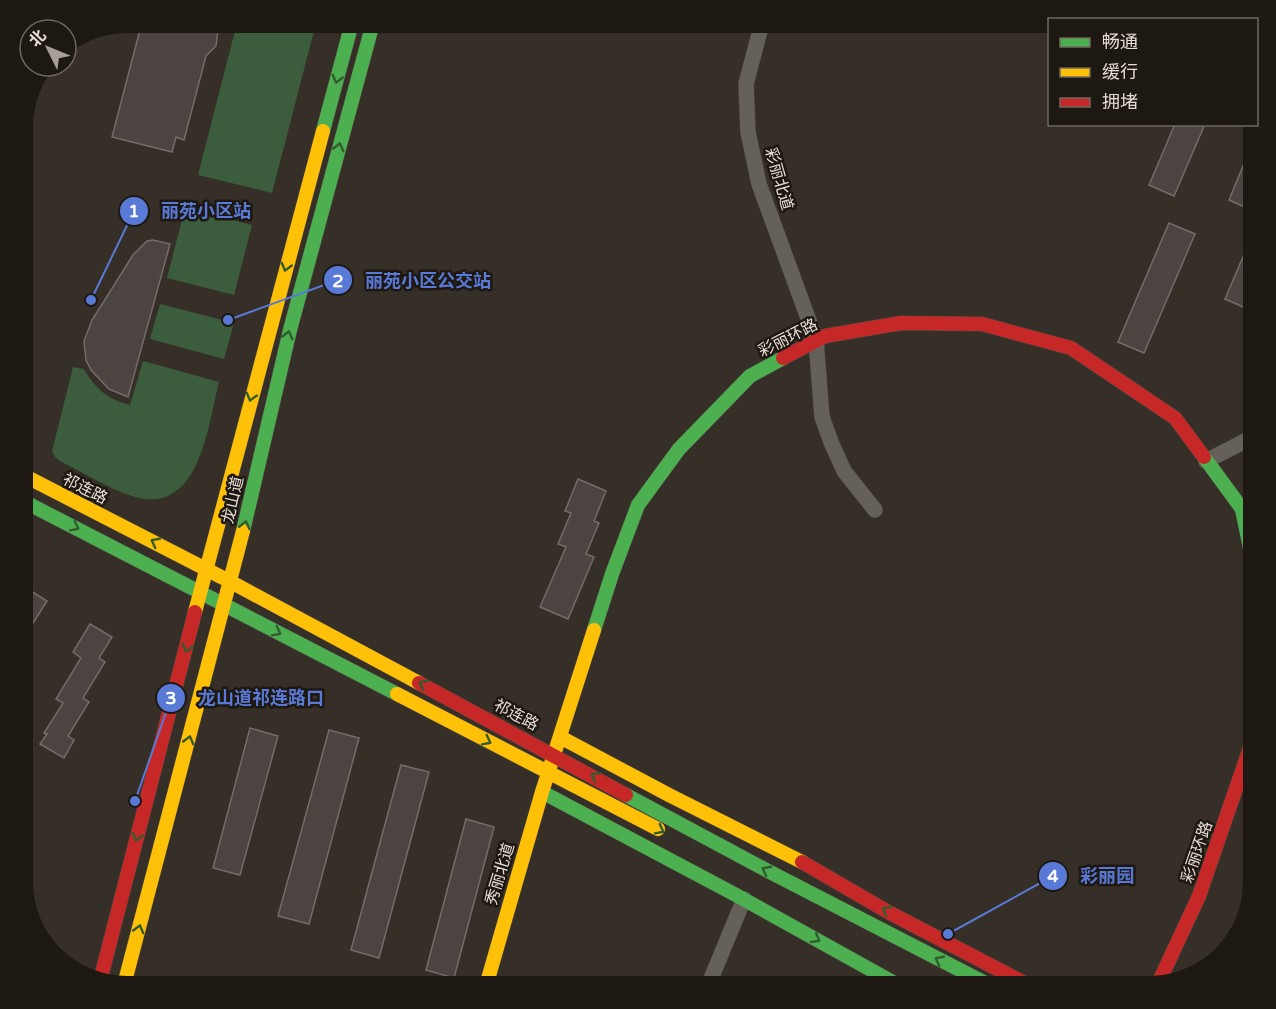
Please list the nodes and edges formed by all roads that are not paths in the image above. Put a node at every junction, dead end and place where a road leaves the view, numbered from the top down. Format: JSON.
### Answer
{"nodes":[{"id":1,"x":349,"y":33,"type":"edge"},
{"id":2,"x":370,"y":33,"type":"edge"},
{"id":3,"x":759,"y":33,"type":"edge"},
{"id":4,"x":816,"y":340,"type":"junction"},
{"id":5,"x":1243,"y":442,"type":"edge"},
{"id":6,"x":1206,"y":461,"type":"junction"},
{"id":7,"x":33,"y":480,"type":"edge"},
{"id":8,"x":33,"y":506,"type":"edge"},
{"id":9,"x":875,"y":510,"type":"dead end"},
{"id":10,"x":1243,"y":513,"type":"edge"},
{"id":11,"x":207,"y":569,"type":"junction"},
{"id":12,"x":231,"y":582,"type":"junction"},
{"id":13,"x":201,"y":592,"type":"junction"},
{"id":14,"x":225,"y":605,"type":"junction"},
{"id":15,"x":560,"y":737,"type":"junction"},
{"id":16,"x":554,"y":754,"type":"junction"},
{"id":17,"x":1243,"y":769,"type":"edge"},
{"id":18,"x":549,"y":773,"type":"junction"},
{"id":19,"x":542,"y":792,"type":"junction"},
{"id":20,"x":672,"y":837,"type":"dead end"},
{"id":21,"x":744,"y":874,"type":"dead end"},
{"id":22,"x":765,"y":885,"type":"dead end"},
{"id":23,"x":744,"y":899,"type":"junction"},
{"id":24,"x":102,"y":972,"type":"edge"},
{"id":25,"x":1163,"y":974,"type":"edge"},
{"id":26,"x":126,"y":976,"type":"edge"},
{"id":27,"x":489,"y":976,"type":"edge"},
{"id":28,"x":712,"y":976,"type":"edge"},
{"id":29,"x":880,"y":976,"type":"edge"},
{"id":30,"x":970,"y":976,"type":"edge"},
{"id":31,"x":1009,"y":976,"type":"edge"}],
"edges":[{"from":1,"to":11,"type":"main road","name":"龙山道","one_way":true},
{"from":12,"to":2,"type":"main road","name":"龙山道","one_way":true},
{"from":3,"to":4,"type":"street","name":"彩丽北道"},
{"from":4,"to":6,"type":"main road","name":"彩丽环路"},
{"from":4,"to":9,"type":"street","name":"彩丽北道"},
{"from":4,"to":15,"type":"main road","name":"彩丽环路"},
{"from":5,"to":6,"type":"street"},
{"from":6,"to":10,"type":"main road","name":"彩丽环路"},
{"from":11,"to":7,"type":"main road","name":"祁连路","one_way":true},
{"from":8,"to":13,"type":"main road","one_way":true},
{"from":11,"to":12,"type":"main road","name":"祁连路"},
{"from":11,"to":13,"type":"main road","name":"龙山道"},
{"from":12,"to":14,"type":"main road","name":"龙山道"},
{"from":16,"to":12,"type":"main road","name":"祁连路","one_way":true},
{"from":13,"to":14,"type":"main road"},
{"from":13,"to":24,"type":"main road","name":"龙山道","one_way":true},
{"from":14,"to":18,"type":"main road","one_way":true},
{"from":26,"to":14,"type":"main road","name":"龙山道","one_way":true},
{"from":15,"to":16,"type":"main road","name":"彩丽环路"},
{"from":31,"to":15,"type":"main road","one_way":true},
{"from":16,"to":18,"type":"main road","name":"彩丽环路"},
{"from":30,"to":16,"type":"main road","name":"祁连路","one_way":true},
{"from":17,"to":25,"type":"main road","name":"彩丽环路"},
{"from":18,"to":19,"type":"main road","name":"秀丽北道"},
{"from":18,"to":20,"type":"main road","one_way":true},
{"from":19,"to":23,"type":"main road"},
{"from":19,"to":27,"type":"main road","name":"秀丽北道"},
{"from":21,"to":22,"type":"main road"},
{"from":23,"to":28,"type":"street"},
{"from":23,"to":29,"type":"main road","one_way":true}]}
